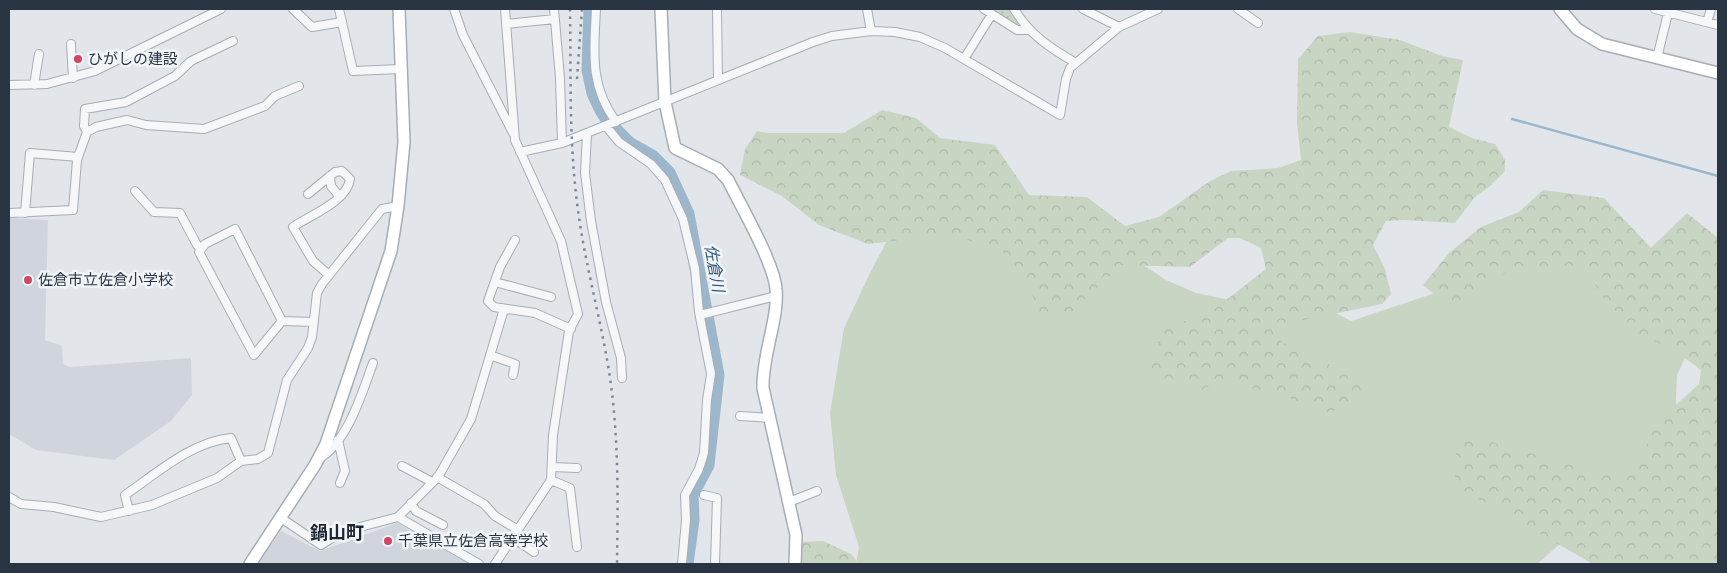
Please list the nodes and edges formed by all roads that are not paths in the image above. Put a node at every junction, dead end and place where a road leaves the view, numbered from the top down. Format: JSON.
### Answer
{"nodes":[{"id":1,"x":220,"y":9,"type":"edge"},
{"id":2,"x":292,"y":9,"type":"edge"},
{"id":3,"x":339,"y":9,"type":"edge"},
{"id":4,"x":399,"y":9,"type":"edge"},
{"id":5,"x":454,"y":9,"type":"edge"},
{"id":6,"x":504,"y":9,"type":"edge"},
{"id":7,"x":554,"y":9,"type":"edge"},
{"id":8,"x":596,"y":9,"type":"edge"},
{"id":9,"x":661,"y":9,"type":"edge"},
{"id":10,"x":717,"y":9,"type":"edge"},
{"id":11,"x":867,"y":9,"type":"edge"},
{"id":12,"x":984,"y":9,"type":"edge"},
{"id":13,"x":1014,"y":9,"type":"edge"},
{"id":14,"x":1083,"y":9,"type":"edge"},
{"id":15,"x":1158,"y":9,"type":"edge"},
{"id":16,"x":1238,"y":9,"type":"edge"},
{"id":17,"x":1560,"y":9,"type":"edge"},
{"id":18,"x":1655,"y":9,"type":"edge"},
{"id":19,"x":1711,"y":9,"type":"edge"},
{"id":20,"x":1669,"y":11,"type":"edge"},
{"id":21,"x":992,"y":14,"type":"junction"},
{"id":22,"x":555,"y":19,"type":"junction"},
{"id":23,"x":342,"y":22,"type":"junction"},
{"id":24,"x":1258,"y":22,"type":"dead end"},
{"id":25,"x":1707,"y":22,"type":"junction"},
{"id":26,"x":506,"y":24,"type":"junction"},
{"id":27,"x":1718,"y":25,"type":"edge"},
{"id":28,"x":1119,"y":27,"type":"junction"},
{"id":29,"x":1028,"y":30,"type":"junction"},
{"id":30,"x":871,"y":31,"type":"junction"},
{"id":31,"x":233,"y":41,"type":"dead end"},
{"id":32,"x":71,"y":44,"type":"dead end"},
{"id":33,"x":39,"y":54,"type":"dead end"},
{"id":34,"x":1657,"y":58,"type":"junction"},
{"id":35,"x":964,"y":59,"type":"junction"},
{"id":36,"x":1076,"y":63,"type":"junction"},
{"id":37,"x":401,"y":69,"type":"junction"},
{"id":38,"x":1718,"y":73,"type":"edge"},
{"id":39,"x":73,"y":78,"type":"junction"},
{"id":40,"x":718,"y":80,"type":"junction"},
{"id":41,"x":9,"y":85,"type":"edge"},
{"id":42,"x":34,"y":85,"type":"junction"},
{"id":43,"x":299,"y":86,"type":"dead end"},
{"id":44,"x":666,"y":102,"type":"junction"},
{"id":45,"x":616,"y":122,"type":"junction"},
{"id":46,"x":606,"y":126,"type":"junction"},
{"id":47,"x":87,"y":132,"type":"junction"},
{"id":48,"x":587,"y":133,"type":"junction"},
{"id":49,"x":514,"y":137,"type":"junction"},
{"id":50,"x":562,"y":143,"type":"junction"},
{"id":51,"x":520,"y":152,"type":"junction"},
{"id":52,"x":78,"y":157,"type":"junction"},
{"id":53,"x":330,"y":176,"type":"junction"},
{"id":54,"x":135,"y":191,"type":"dead end"},
{"id":55,"x":308,"y":194,"type":"dead end"},
{"id":56,"x":339,"y":196,"type":"junction"},
{"id":57,"x":398,"y":206,"type":"junction"},
{"id":58,"x":9,"y":213,"type":"edge"},
{"id":59,"x":25,"y":213,"type":"junction"},
{"id":60,"x":515,"y":240,"type":"dead end"},
{"id":61,"x":201,"y":249,"type":"junction"},
{"id":62,"x":329,"y":275,"type":"junction"},
{"id":63,"x":495,"y":282,"type":"junction"},
{"id":64,"x":776,"y":296,"type":"junction"},
{"id":65,"x":551,"y":297,"type":"dead end"},
{"id":66,"x":504,"y":309,"type":"junction"},
{"id":67,"x":700,"y":315,"type":"junction"},
{"id":68,"x":282,"y":321,"type":"junction"},
{"id":69,"x":314,"y":322,"type":"junction"},
{"id":70,"x":571,"y":329,"type":"junction"},
{"id":71,"x":490,"y":355,"type":"junction"},
{"id":72,"x":373,"y":363,"type":"dead end"},
{"id":73,"x":513,"y":375,"type":"dead end"},
{"id":74,"x":622,"y":378,"type":"dead end"},
{"id":75,"x":740,"y":416,"type":"dead end"},
{"id":76,"x":770,"y":418,"type":"junction"},
{"id":77,"x":338,"y":440,"type":"junction"},
{"id":78,"x":318,"y":459,"type":"junction"},
{"id":79,"x":241,"y":460,"type":"junction"},
{"id":80,"x":402,"y":466,"type":"dead end"},
{"id":81,"x":552,"y":467,"type":"junction"},
{"id":82,"x":577,"y":468,"type":"dead end"},
{"id":83,"x":435,"y":479,"type":"junction"},
{"id":84,"x":551,"y":480,"type":"junction"},
{"id":85,"x":340,"y":483,"type":"dead end"},
{"id":86,"x":817,"y":491,"type":"dead end"},
{"id":87,"x":704,"y":495,"type":"dead end"},
{"id":88,"x":9,"y":497,"type":"edge"},
{"id":89,"x":789,"y":502,"type":"junction"},
{"id":90,"x":411,"y":503,"type":"junction"},
{"id":91,"x":129,"y":511,"type":"junction"},
{"id":92,"x":398,"y":517,"type":"junction"},
{"id":93,"x":281,"y":518,"type":"junction"},
{"id":94,"x":443,"y":525,"type":"dead end"},
{"id":95,"x":518,"y":530,"type":"junction"},
{"id":96,"x":513,"y":538,"type":"junction"},
{"id":97,"x":578,"y":546,"type":"dead end"},
{"id":98,"x":534,"y":552,"type":"dead end"},
{"id":99,"x":250,"y":564,"type":"edge"},
{"id":100,"x":479,"y":564,"type":"edge"},
{"id":101,"x":495,"y":564,"type":"edge"},
{"id":102,"x":682,"y":564,"type":"edge"},
{"id":103,"x":715,"y":564,"type":"edge"},
{"id":104,"x":794,"y":564,"type":"edge"}],
"edges":[{"from":1,"to":39,"type":"street"},
{"from":2,"to":23,"type":"street"},
{"from":3,"to":23,"type":"street"},
{"from":4,"to":37,"type":"street"},
{"from":5,"to":49,"type":"street"},
{"from":6,"to":26,"type":"street"},
{"from":7,"to":22,"type":"street"},
{"from":8,"to":45,"type":"street"},
{"from":9,"to":44,"type":"street"},
{"from":10,"to":40,"type":"street"},
{"from":11,"to":30,"type":"street"},
{"from":12,"to":21,"type":"street"},
{"from":13,"to":29,"type":"street"},
{"from":14,"to":28,"type":"street"},
{"from":15,"to":28,"type":"street"},
{"from":16,"to":24,"type":"street"},
{"from":17,"to":34,"type":"street"},
{"from":18,"to":20,"type":"street"},
{"from":19,"to":25,"type":"street"},
{"from":20,"to":25,"type":"street"},
{"from":20,"to":34,"type":"street"},
{"from":21,"to":29,"type":"street"},
{"from":21,"to":35,"type":"street"},
{"from":22,"to":26,"type":"street"},
{"from":22,"to":50,"type":"street"},
{"from":23,"to":37,"type":"street"},
{"from":25,"to":27,"type":"street"},
{"from":26,"to":49,"type":"street"},
{"from":28,"to":36,"type":"street"},
{"from":29,"to":36,"type":"street"},
{"from":30,"to":35,"type":"street"},
{"from":30,"to":40,"type":"street"},
{"from":31,"to":47,"type":"street"},
{"from":32,"to":39,"type":"street"},
{"from":33,"to":42,"type":"street"},
{"from":34,"to":38,"type":"street"},
{"from":35,"to":36,"type":"street"},
{"from":37,"to":57,"type":"street"},
{"from":39,"to":42,"type":"street"},
{"from":40,"to":44,"type":"street"},
{"from":41,"to":42,"type":"street"},
{"from":43,"to":47,"type":"street"},
{"from":44,"to":45,"type":"street"},
{"from":44,"to":64,"type":"street"},
{"from":45,"to":46,"type":"street"},
{"from":46,"to":48,"type":"street"},
{"from":46,"to":67,"type":"street"},
{"from":47,"to":52,"type":"street"},
{"from":48,"to":50,"type":"street"},
{"from":48,"to":74,"type":"street"},
{"from":49,"to":51,"type":"street"},
{"from":50,"to":51,"type":"street"},
{"from":51,"to":70,"type":"street"},
{"from":52,"to":59,"type":"street"},
{"from":52,"to":59,"type":"street"},
{"from":53,"to":55,"type":"street"},
{"from":53,"to":56,"type":"street"},
{"from":53,"to":56,"type":"street"},
{"from":54,"to":61,"type":"street"},
{"from":56,"to":62,"type":"street"},
{"from":57,"to":62,"type":"street"},
{"from":57,"to":78,"type":"street"},
{"from":58,"to":59,"type":"street"},
{"from":60,"to":63,"type":"street"},
{"from":61,"to":68,"type":"street"},
{"from":61,"to":68,"type":"street"},
{"from":62,"to":69,"type":"street"},
{"from":63,"to":65,"type":"street"},
{"from":63,"to":66,"type":"street"},
{"from":64,"to":67,"type":"street"},
{"from":64,"to":76,"type":"street"},
{"from":66,"to":70,"type":"street"},
{"from":66,"to":71,"type":"street"},
{"from":67,"to":102,"type":"street"},
{"from":68,"to":69,"type":"street"},
{"from":69,"to":79,"type":"street"},
{"from":70,"to":81,"type":"street"},
{"from":71,"to":73,"type":"street"},
{"from":71,"to":83,"type":"street"},
{"from":72,"to":77,"type":"street"},
{"from":75,"to":76,"type":"street"},
{"from":76,"to":89,"type":"street"},
{"from":77,"to":78,"type":"street"},
{"from":77,"to":85,"type":"street"},
{"from":78,"to":93,"type":"street"},
{"from":79,"to":91,"type":"street"},
{"from":79,"to":91,"type":"street"},
{"from":80,"to":83,"type":"street"},
{"from":81,"to":82,"type":"street"},
{"from":81,"to":84,"type":"street"},
{"from":83,"to":90,"type":"street"},
{"from":83,"to":95,"type":"street"},
{"from":84,"to":95,"type":"street"},
{"from":84,"to":97,"type":"street"},
{"from":86,"to":89,"type":"street"},
{"from":87,"to":103,"type":"street"},
{"from":88,"to":91,"type":"street"},
{"from":89,"to":104,"type":"street"},
{"from":90,"to":92,"type":"street"},
{"from":90,"to":94,"type":"street"},
{"from":92,"to":93,"type":"street"},
{"from":92,"to":100,"type":"street"},
{"from":93,"to":99,"type":"street"},
{"from":95,"to":96,"type":"street"},
{"from":96,"to":98,"type":"street"},
{"from":96,"to":101,"type":"street"}]}
